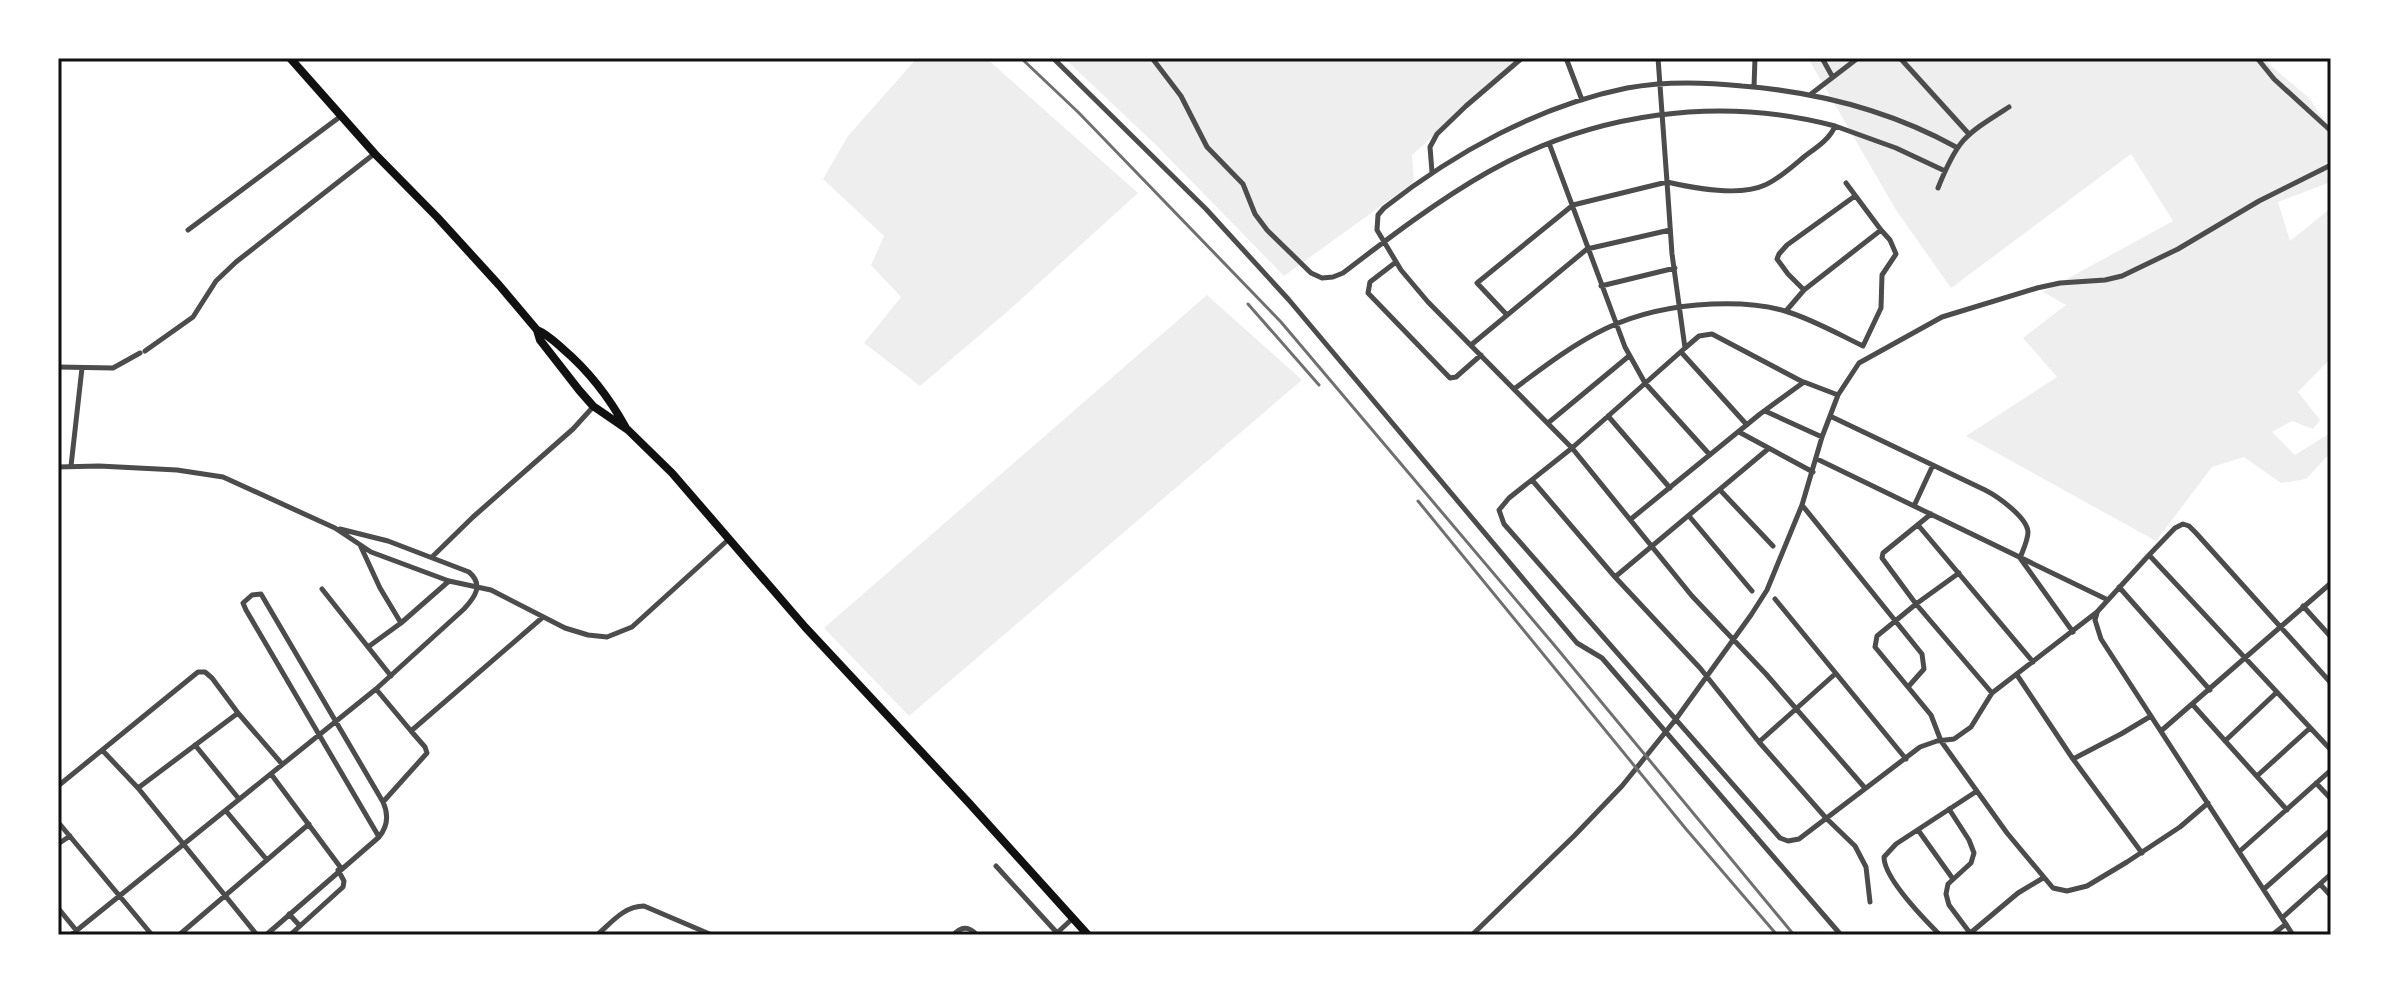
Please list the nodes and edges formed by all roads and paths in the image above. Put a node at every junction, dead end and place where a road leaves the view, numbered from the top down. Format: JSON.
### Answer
{"nodes":[{"id":1,"x":290,"y":58,"type":"edge"},
{"id":2,"x":1053,"y":58,"type":"edge"},
{"id":3,"x":1152,"y":58,"type":"edge"},
{"id":4,"x":1522,"y":58,"type":"edge"},
{"id":5,"x":1566,"y":58,"type":"edge"},
{"id":6,"x":1658,"y":58,"type":"edge"},
{"id":7,"x":1755,"y":58,"type":"edge"},
{"id":8,"x":1822,"y":58,"type":"edge"},
{"id":9,"x":1858,"y":58,"type":"edge"},
{"id":10,"x":1900,"y":58,"type":"edge"},
{"id":11,"x":2257,"y":58,"type":"edge"},
{"id":12,"x":1832,"y":76,"type":"junction"},
{"id":13,"x":1660,"y":84,"type":"junction"},
{"id":14,"x":1754,"y":87,"type":"junction"},
{"id":15,"x":1811,"y":94,"type":"junction"},
{"id":16,"x":1582,"y":100,"type":"junction"},
{"id":17,"x":2009,"y":107,"type":"dead end"},
{"id":18,"x":1662,"y":115,"type":"junction"},
{"id":19,"x":341,"y":116,"type":"junction"},
{"id":20,"x":1835,"y":126,"type":"junction"},
{"id":21,"x":2331,"y":131,"type":"edge"},
{"id":22,"x":1968,"y":133,"type":"junction"},
{"id":23,"x":1549,"y":143,"type":"junction"},
{"id":24,"x":1956,"y":147,"type":"junction"},
{"id":25,"x":375,"y":154,"type":"junction"},
{"id":26,"x":2331,"y":165,"type":"edge"},
{"id":27,"x":1945,"y":171,"type":"junction"},
{"id":28,"x":1432,"y":172,"type":"junction"},
{"id":29,"x":1667,"y":182,"type":"junction"},
{"id":30,"x":1846,"y":183,"type":"dead end"},
{"id":31,"x":1938,"y":188,"type":"dead end"},
{"id":32,"x":1855,"y":196,"type":"junction"},
{"id":33,"x":1573,"y":205,"type":"junction"},
{"id":34,"x":188,"y":230,"type":"dead end"},
{"id":35,"x":1670,"y":230,"type":"junction"},
{"id":36,"x":1881,"y":230,"type":"junction"},
{"id":37,"x":1383,"y":242,"type":"junction"},
{"id":38,"x":1587,"y":249,"type":"junction"},
{"id":39,"x":1396,"y":262,"type":"junction"},
{"id":40,"x":1675,"y":268,"type":"junction"},
{"id":41,"x":1601,"y":286,"type":"junction"},
{"id":42,"x":1804,"y":290,"type":"junction"},
{"id":43,"x":1678,"y":306,"type":"junction"},
{"id":44,"x":1786,"y":311,"type":"junction"},
{"id":45,"x":1507,"y":315,"type":"junction"},
{"id":46,"x":1614,"y":323,"type":"junction"},
{"id":47,"x":537,"y":330,"type":"junction"},
{"id":48,"x":1471,"y":345,"type":"junction"},
{"id":49,"x":1683,"y":350,"type":"junction"},
{"id":50,"x":1481,"y":355,"type":"junction"},
{"id":51,"x":1629,"y":356,"type":"junction"},
{"id":52,"x":581,"y":364,"type":"junction"},
{"id":53,"x":58,"y":367,"type":"edge"},
{"id":54,"x":82,"y":368,"type":"junction"},
{"id":55,"x":567,"y":373,"type":"junction"},
{"id":56,"x":1804,"y":382,"type":"junction"},
{"id":57,"x":1645,"y":383,"type":"junction"},
{"id":58,"x":1514,"y":389,"type":"junction"},
{"id":59,"x":607,"y":394,"type":"junction"},
{"id":60,"x":1838,"y":395,"type":"junction"},
{"id":61,"x":593,"y":406,"type":"junction"},
{"id":62,"x":1765,"y":411,"type":"junction"},
{"id":63,"x":1608,"y":416,"type":"junction"},
{"id":64,"x":1830,"y":416,"type":"junction"},
{"id":65,"x":1548,"y":423,"type":"junction"},
{"id":66,"x":1747,"y":425,"type":"junction"},
{"id":67,"x":628,"y":430,"type":"junction"},
{"id":68,"x":1739,"y":432,"type":"junction"},
{"id":69,"x":1822,"y":437,"type":"junction"},
{"id":70,"x":1572,"y":448,"type":"junction"},
{"id":71,"x":1768,"y":449,"type":"junction"},
{"id":72,"x":1710,"y":455,"type":"junction"},
{"id":73,"x":1817,"y":459,"type":"junction"},
{"id":74,"x":1933,"y":465,"type":"junction"},
{"id":75,"x":71,"y":466,"type":"junction"},
{"id":76,"x":58,"y":467,"type":"edge"},
{"id":77,"x":1813,"y":472,"type":"junction"},
{"id":78,"x":1532,"y":480,"type":"junction"},
{"id":79,"x":1670,"y":488,"type":"junction"},
{"id":80,"x":1720,"y":490,"type":"junction"},
{"id":81,"x":1914,"y":506,"type":"junction"},
{"id":82,"x":1801,"y":508,"type":"junction"},
{"id":83,"x":1931,"y":514,"type":"junction"},
{"id":84,"x":1689,"y":516,"type":"junction"},
{"id":85,"x":1631,"y":519,"type":"junction"},
{"id":86,"x":1918,"y":525,"type":"junction"},
{"id":87,"x":335,"y":528,"type":"junction"},
{"id":88,"x":729,"y":539,"type":"junction"},
{"id":89,"x":1773,"y":546,"type":"dead end"},
{"id":90,"x":361,"y":547,"type":"junction"},
{"id":91,"x":1652,"y":547,"type":"junction"},
{"id":92,"x":2149,"y":555,"type":"junction"},
{"id":93,"x":432,"y":557,"type":"junction"},
{"id":94,"x":2020,"y":558,"type":"junction"},
{"id":95,"x":1959,"y":573,"type":"junction"},
{"id":96,"x":1615,"y":577,"type":"junction"},
{"id":97,"x":449,"y":581,"type":"junction"},
{"id":98,"x":2331,"y":583,"type":"edge"},
{"id":99,"x":2119,"y":587,"type":"junction"},
{"id":100,"x":478,"y":588,"type":"junction"},
{"id":101,"x":322,"y":589,"type":"dead end"},
{"id":102,"x":1752,"y":591,"type":"dead end"},
{"id":103,"x":1775,"y":599,"type":"dead end"},
{"id":104,"x":2108,"y":600,"type":"junction"},
{"id":105,"x":1916,"y":604,"type":"junction"},
{"id":106,"x":2303,"y":606,"type":"junction"},
{"id":107,"x":2097,"y":612,"type":"junction"},
{"id":108,"x":543,"y":617,"type":"junction"},
{"id":109,"x":1895,"y":621,"type":"junction"},
{"id":110,"x":401,"y":623,"type":"junction"},
{"id":111,"x":2280,"y":626,"type":"junction"},
{"id":112,"x":2073,"y":632,"type":"junction"},
{"id":113,"x":2331,"y":637,"type":"edge"},
{"id":114,"x":368,"y":647,"type":"junction"},
{"id":115,"x":2245,"y":659,"type":"junction"},
{"id":116,"x":2033,"y":662,"type":"junction"},
{"id":117,"x":1835,"y":674,"type":"junction"},
{"id":118,"x":2017,"y":675,"type":"junction"},
{"id":119,"x":391,"y":676,"type":"junction"},
{"id":120,"x":2331,"y":683,"type":"edge"},
{"id":121,"x":1908,"y":688,"type":"junction"},
{"id":122,"x":376,"y":689,"type":"junction"},
{"id":123,"x":2210,"y":690,"type":"junction"},
{"id":124,"x":2277,"y":692,"type":"junction"},
{"id":125,"x":1992,"y":693,"type":"junction"},
{"id":126,"x":2193,"y":705,"type":"junction"},
{"id":127,"x":1794,"y":708,"type":"junction"},
{"id":128,"x":238,"y":713,"type":"junction"},
{"id":129,"x":2151,"y":716,"type":"junction"},
{"id":130,"x":335,"y":723,"type":"junction"},
{"id":131,"x":2310,"y":728,"type":"junction"},
{"id":132,"x":411,"y":731,"type":"junction"},
{"id":133,"x":2161,"y":731,"type":"junction"},
{"id":134,"x":319,"y":735,"type":"junction"},
{"id":135,"x":1941,"y":741,"type":"junction"},
{"id":136,"x":2225,"y":741,"type":"junction"},
{"id":137,"x":1759,"y":742,"type":"junction"},
{"id":138,"x":195,"y":745,"type":"junction"},
{"id":139,"x":2331,"y":750,"type":"edge"},
{"id":140,"x":103,"y":751,"type":"junction"},
{"id":141,"x":1906,"y":759,"type":"junction"},
{"id":142,"x":2073,"y":759,"type":"junction"},
{"id":143,"x":282,"y":764,"type":"junction"},
{"id":144,"x":2331,"y":770,"type":"edge"},
{"id":145,"x":271,"y":774,"type":"junction"},
{"id":146,"x":2257,"y":776,"type":"junction"},
{"id":147,"x":2316,"y":783,"type":"junction"},
{"id":148,"x":58,"y":786,"type":"edge"},
{"id":149,"x":138,"y":788,"type":"junction"},
{"id":150,"x":1865,"y":788,"type":"junction"},
{"id":151,"x":1977,"y":791,"type":"junction"},
{"id":152,"x":239,"y":799,"type":"junction"},
{"id":153,"x":2331,"y":799,"type":"edge"},
{"id":154,"x":383,"y":802,"type":"junction"},
{"id":155,"x":2208,"y":803,"type":"junction"},
{"id":156,"x":1949,"y":809,"type":"junction"},
{"id":157,"x":2287,"y":810,"type":"junction"},
{"id":158,"x":226,"y":811,"type":"junction"},
{"id":159,"x":1826,"y":818,"type":"junction"},
{"id":160,"x":58,"y":822,"type":"edge"},
{"id":161,"x":309,"y":824,"type":"junction"},
{"id":162,"x":1918,"y":830,"type":"junction"},
{"id":163,"x":2331,"y":830,"type":"edge"},
{"id":164,"x":70,"y":836,"type":"junction"},
{"id":165,"x":379,"y":837,"type":"junction"},
{"id":166,"x":58,"y":844,"type":"edge"},
{"id":167,"x":184,"y":846,"type":"junction"},
{"id":168,"x":2240,"y":851,"type":"junction"},
{"id":169,"x":2142,"y":853,"type":"junction"},
{"id":170,"x":267,"y":860,"type":"junction"},
{"id":171,"x":996,"y":866,"type":"dead end"},
{"id":172,"x":339,"y":869,"type":"junction"},
{"id":173,"x":2331,"y":874,"type":"edge"},
{"id":174,"x":2043,"y":878,"type":"junction"},
{"id":175,"x":1953,"y":879,"type":"junction"},
{"id":176,"x":2320,"y":884,"type":"junction"},
{"id":177,"x":2264,"y":889,"type":"junction"},
{"id":178,"x":120,"y":896,"type":"junction"},
{"id":179,"x":2331,"y":896,"type":"edge"},
{"id":180,"x":225,"y":897,"type":"junction"},
{"id":181,"x":1870,"y":902,"type":"dead end"},
{"id":182,"x":58,"y":908,"type":"edge"},
{"id":183,"x":289,"y":914,"type":"junction"},
{"id":184,"x":2282,"y":918,"type":"junction"},
{"id":185,"x":1073,"y":919,"type":"junction"},
{"id":186,"x":2286,"y":924,"type":"junction"},
{"id":187,"x":300,"y":926,"type":"junction"},
{"id":188,"x":76,"y":934,"type":"edge"},
{"id":189,"x":1058,"y":934,"type":"edge"},
{"id":190,"x":1969,"y":934,"type":"edge"},
{"id":191,"x":152,"y":935,"type":"edge"},
{"id":192,"x":179,"y":935,"type":"edge"},
{"id":193,"x":257,"y":935,"type":"edge"},
{"id":194,"x":266,"y":935,"type":"edge"},
{"id":195,"x":290,"y":935,"type":"edge"},
{"id":196,"x":597,"y":935,"type":"edge"},
{"id":197,"x":712,"y":935,"type":"edge"},
{"id":198,"x":953,"y":935,"type":"edge"},
{"id":199,"x":977,"y":935,"type":"edge"},
{"id":200,"x":1088,"y":935,"type":"edge"},
{"id":201,"x":1472,"y":935,"type":"edge"},
{"id":202,"x":1841,"y":935,"type":"edge"},
{"id":203,"x":1940,"y":935,"type":"edge"},
{"id":204,"x":2272,"y":935,"type":"edge"},
{"id":205,"x":2293,"y":935,"type":"edge"}],
"edges":[{"from":1,"to":19,"type":"main road"},
{"from":2,"to":202,"type":"street"},
{"from":3,"to":37,"type":"street"},
{"from":4,"to":28,"type":"street"},
{"from":5,"to":16,"type":"street"},
{"from":6,"to":13,"type":"street"},
{"from":7,"to":14,"type":"street"},
{"from":8,"to":12,"type":"street"},
{"from":9,"to":12,"type":"street"},
{"from":10,"to":22,"type":"street"},
{"from":11,"to":21,"type":"street"},
{"from":12,"to":15,"type":"street"},
{"from":13,"to":14,"type":"street"},
{"from":13,"to":16,"type":"street"},
{"from":13,"to":18,"type":"street"},
{"from":14,"to":15,"type":"street"},
{"from":15,"to":24,"type":"street"},
{"from":16,"to":28,"type":"street"},
{"from":17,"to":22,"type":"street"},
{"from":18,"to":20,"type":"street"},
{"from":18,"to":23,"type":"street"},
{"from":18,"to":29,"type":"street"},
{"from":19,"to":25,"type":"main road"},
{"from":19,"to":34,"type":"street"},
{"from":20,"to":27,"type":"street"},
{"from":20,"to":29,"type":"street"},
{"from":22,"to":24,"type":"street"},
{"from":23,"to":33,"type":"street"},
{"from":23,"to":37,"type":"street"},
{"from":24,"to":27,"type":"street"},
{"from":25,"to":47,"type":"main road"},
{"from":25,"to":54,"type":"street"},
{"from":26,"to":60,"type":"street"},
{"from":27,"to":31,"type":"street"},
{"from":28,"to":37,"type":"street"},
{"from":29,"to":33,"type":"street"},
{"from":29,"to":35,"type":"street"},
{"from":30,"to":32,"type":"street"},
{"from":32,"to":36,"type":"street"},
{"from":32,"to":42,"type":"street"},
{"from":33,"to":38,"type":"street"},
{"from":33,"to":45,"type":"street"},
{"from":35,"to":38,"type":"street"},
{"from":35,"to":40,"type":"street"},
{"from":36,"to":42,"type":"street"},
{"from":36,"to":44,"type":"street"},
{"from":37,"to":39,"type":"street"},
{"from":38,"to":41,"type":"street"},
{"from":38,"to":45,"type":"street"},
{"from":39,"to":48,"type":"street"},
{"from":39,"to":50,"type":"street"},
{"from":40,"to":41,"type":"street"},
{"from":40,"to":43,"type":"street"},
{"from":41,"to":46,"type":"street"},
{"from":42,"to":44,"type":"street"},
{"from":43,"to":44,"type":"street"},
{"from":43,"to":46,"type":"street"},
{"from":43,"to":49,"type":"street"},
{"from":45,"to":48,"type":"street"},
{"from":46,"to":51,"type":"street"},
{"from":46,"to":58,"type":"street"},
{"from":47,"to":52,"type":"main road"},
{"from":47,"to":55,"type":"main road"},
{"from":48,"to":50,"type":"street"},
{"from":49,"to":56,"type":"street"},
{"from":49,"to":57,"type":"street"},
{"from":49,"to":66,"type":"street"},
{"from":50,"to":58,"type":"street"},
{"from":51,"to":57,"type":"street"},
{"from":51,"to":65,"type":"street"},
{"from":52,"to":55,"type":"main road"},
{"from":52,"to":59,"type":"main road"},
{"from":53,"to":54,"type":"street"},
{"from":54,"to":75,"type":"street"},
{"from":55,"to":61,"type":"main road"},
{"from":56,"to":60,"type":"street"},
{"from":56,"to":62,"type":"street"},
{"from":57,"to":63,"type":"street"},
{"from":57,"to":72,"type":"street"},
{"from":58,"to":65,"type":"street"},
{"from":59,"to":61,"type":"main road"},
{"from":59,"to":67,"type":"main road"},
{"from":60,"to":64,"type":"street"},
{"from":61,"to":67,"type":"main road"},
{"from":61,"to":93,"type":"street"},
{"from":62,"to":66,"type":"street"},
{"from":62,"to":69,"type":"street"},
{"from":63,"to":70,"type":"street"},
{"from":63,"to":79,"type":"street"},
{"from":64,"to":69,"type":"street"},
{"from":64,"to":74,"type":"street"},
{"from":65,"to":70,"type":"street"},
{"from":66,"to":68,"type":"street"},
{"from":67,"to":88,"type":"main road"},
{"from":68,"to":71,"type":"street"},
{"from":68,"to":72,"type":"street"},
{"from":69,"to":73,"type":"street"},
{"from":70,"to":78,"type":"street"},
{"from":70,"to":85,"type":"street"},
{"from":71,"to":77,"type":"street"},
{"from":71,"to":80,"type":"street"},
{"from":72,"to":79,"type":"street"},
{"from":73,"to":77,"type":"street"},
{"from":73,"to":81,"type":"street"},
{"from":74,"to":81,"type":"street"},
{"from":74,"to":94,"type":"street"},
{"from":75,"to":76,"type":"street"},
{"from":75,"to":87,"type":"street"},
{"from":77,"to":82,"type":"street"},
{"from":78,"to":96,"type":"street"},
{"from":78,"to":159,"type":"street"},
{"from":79,"to":85,"type":"street"},
{"from":80,"to":84,"type":"street"},
{"from":80,"to":89,"type":"street"},
{"from":81,"to":83,"type":"street"},
{"from":82,"to":109,"type":"street"},
{"from":82,"to":201,"type":"street"},
{"from":83,"to":86,"type":"street"},
{"from":83,"to":94,"type":"street"},
{"from":84,"to":91,"type":"street"},
{"from":84,"to":102,"type":"street"},
{"from":85,"to":91,"type":"street"},
{"from":86,"to":95,"type":"street"},
{"from":86,"to":105,"type":"street"},
{"from":87,"to":90,"type":"street"},
{"from":87,"to":93,"type":"street"},
{"from":88,"to":108,"type":"street"},
{"from":88,"to":185,"type":"main road"},
{"from":90,"to":97,"type":"street"},
{"from":90,"to":110,"type":"street"},
{"from":91,"to":96,"type":"street"},
{"from":91,"to":127,"type":"street"},
{"from":92,"to":99,"type":"street"},
{"from":92,"to":111,"type":"street"},
{"from":92,"to":115,"type":"street"},
{"from":93,"to":100,"type":"street"},
{"from":94,"to":104,"type":"street"},
{"from":94,"to":112,"type":"street"},
{"from":95,"to":105,"type":"street"},
{"from":95,"to":116,"type":"street"},
{"from":96,"to":137,"type":"street"},
{"from":97,"to":100,"type":"street"},
{"from":97,"to":110,"type":"street"},
{"from":98,"to":106,"type":"street"},
{"from":99,"to":104,"type":"street"},
{"from":99,"to":123,"type":"street"},
{"from":100,"to":108,"type":"street"},
{"from":100,"to":119,"type":"street"},
{"from":101,"to":114,"type":"street"},
{"from":103,"to":117,"type":"street"},
{"from":104,"to":107,"type":"street"},
{"from":105,"to":109,"type":"street"},
{"from":105,"to":125,"type":"street"},
{"from":106,"to":111,"type":"street"},
{"from":106,"to":113,"type":"street"},
{"from":107,"to":112,"type":"street"},
{"from":107,"to":129,"type":"street"},
{"from":108,"to":132,"type":"street"},
{"from":109,"to":121,"type":"street"},
{"from":109,"to":121,"type":"street"},
{"from":110,"to":114,"type":"street"},
{"from":111,"to":115,"type":"street"},
{"from":111,"to":120,"type":"street"},
{"from":112,"to":116,"type":"street"},
{"from":114,"to":119,"type":"street"},
{"from":115,"to":123,"type":"street"},
{"from":115,"to":124,"type":"street"},
{"from":116,"to":118,"type":"street"},
{"from":117,"to":127,"type":"street"},
{"from":117,"to":141,"type":"street"},
{"from":118,"to":125,"type":"street"},
{"from":118,"to":142,"type":"street"},
{"from":119,"to":122,"type":"street"},
{"from":121,"to":135,"type":"street"},
{"from":122,"to":130,"type":"street"},
{"from":122,"to":132,"type":"street"},
{"from":123,"to":126,"type":"street"},
{"from":124,"to":131,"type":"street"},
{"from":124,"to":136,"type":"street"},
{"from":125,"to":135,"type":"street"},
{"from":126,"to":133,"type":"street"},
{"from":126,"to":136,"type":"street"},
{"from":127,"to":137,"type":"street"},
{"from":127,"to":150,"type":"street"},
{"from":128,"to":138,"type":"street"},
{"from":128,"to":140,"type":"street"},
{"from":128,"to":143,"type":"street"},
{"from":129,"to":133,"type":"street"},
{"from":129,"to":142,"type":"street"},
{"from":130,"to":134,"type":"street"},
{"from":130,"to":134,"type":"street"},
{"from":130,"to":154,"type":"street"},
{"from":131,"to":139,"type":"street"},
{"from":131,"to":146,"type":"street"},
{"from":132,"to":154,"type":"street"},
{"from":133,"to":155,"type":"street"},
{"from":134,"to":143,"type":"street"},
{"from":134,"to":165,"type":"street"},
{"from":135,"to":141,"type":"street"},
{"from":135,"to":151,"type":"street"},
{"from":136,"to":146,"type":"street"},
{"from":137,"to":159,"type":"street"},
{"from":138,"to":149,"type":"street"},
{"from":138,"to":152,"type":"street"},
{"from":140,"to":148,"type":"street"},
{"from":140,"to":149,"type":"street"},
{"from":141,"to":150,"type":"street"},
{"from":142,"to":169,"type":"street"},
{"from":143,"to":145,"type":"street"},
{"from":144,"to":147,"type":"street"},
{"from":145,"to":152,"type":"street"},
{"from":145,"to":161,"type":"street"},
{"from":146,"to":157,"type":"street"},
{"from":147,"to":153,"type":"street"},
{"from":147,"to":157,"type":"street"},
{"from":149,"to":167,"type":"street"},
{"from":150,"to":159,"type":"street"},
{"from":151,"to":156,"type":"street"},
{"from":151,"to":174,"type":"street"},
{"from":152,"to":158,"type":"street"},
{"from":154,"to":165,"type":"street"},
{"from":155,"to":168,"type":"street"},
{"from":155,"to":169,"type":"street"},
{"from":156,"to":162,"type":"street"},
{"from":156,"to":175,"type":"street"},
{"from":157,"to":168,"type":"street"},
{"from":158,"to":167,"type":"street"},
{"from":158,"to":170,"type":"street"},
{"from":159,"to":181,"type":"street"},
{"from":160,"to":164,"type":"street"},
{"from":161,"to":170,"type":"street"},
{"from":161,"to":172,"type":"street"},
{"from":162,"to":175,"type":"street"},
{"from":162,"to":203,"type":"street"},
{"from":163,"to":177,"type":"street"},
{"from":164,"to":166,"type":"street"},
{"from":164,"to":178,"type":"street"},
{"from":165,"to":172,"type":"street"},
{"from":167,"to":178,"type":"street"},
{"from":167,"to":180,"type":"street"},
{"from":168,"to":177,"type":"street"},
{"from":169,"to":174,"type":"street"},
{"from":170,"to":180,"type":"street"},
{"from":171,"to":189,"type":"street"},
{"from":172,"to":183,"type":"street"},
{"from":172,"to":187,"type":"street"},
{"from":173,"to":176,"type":"street"},
{"from":174,"to":190,"type":"street"},
{"from":175,"to":190,"type":"street"},
{"from":176,"to":179,"type":"street"},
{"from":176,"to":184,"type":"street"},
{"from":177,"to":184,"type":"street"},
{"from":178,"to":188,"type":"street"},
{"from":178,"to":191,"type":"street"},
{"from":180,"to":192,"type":"street"},
{"from":180,"to":193,"type":"street"},
{"from":182,"to":188,"type":"street"},
{"from":183,"to":187,"type":"street"},
{"from":183,"to":194,"type":"street"},
{"from":184,"to":186,"type":"street"},
{"from":185,"to":189,"type":"street"},
{"from":185,"to":200,"type":"main road"},
{"from":186,"to":204,"type":"street"},
{"from":186,"to":205,"type":"street"},
{"from":187,"to":195,"type":"street"},
{"from":196,"to":197,"type":"street"},
{"from":198,"to":199,"type":"street"}]}
